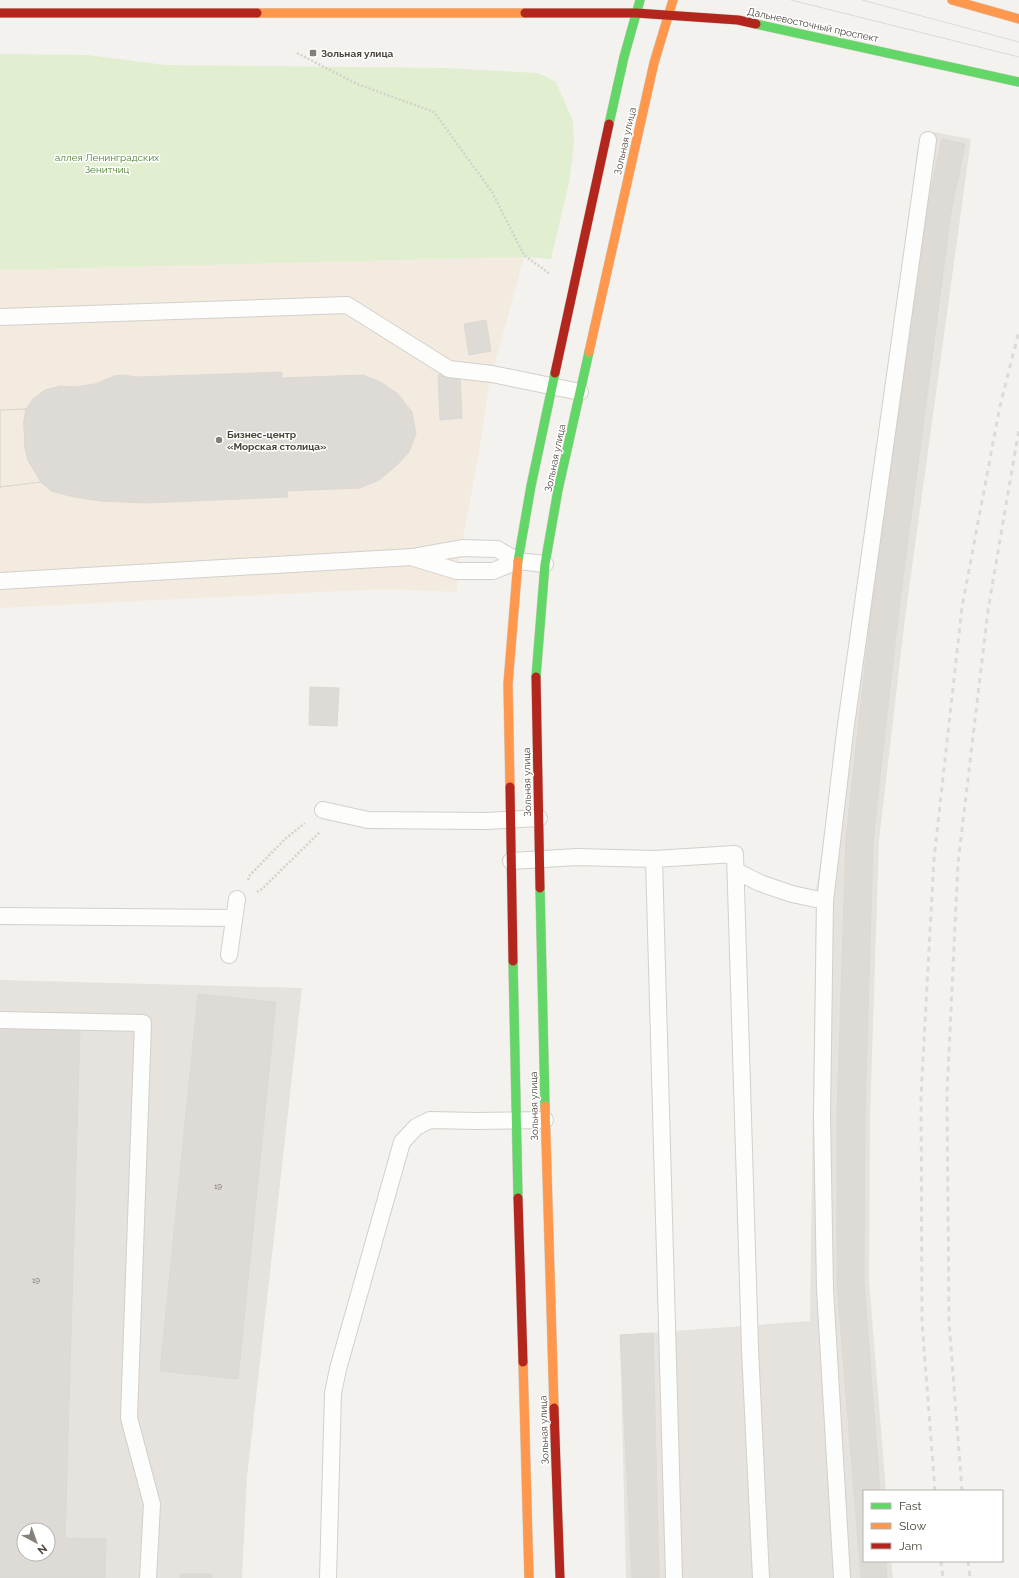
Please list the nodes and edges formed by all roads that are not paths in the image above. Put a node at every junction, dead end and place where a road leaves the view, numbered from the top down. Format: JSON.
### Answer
{"nodes":[{"id":1,"x":640,"y":0,"type":"edge"},
{"id":2,"x":673,"y":0,"type":"edge"},
{"id":3,"x":952,"y":0,"type":"edge"},
{"id":4,"x":0,"y":13,"type":"edge"},
{"id":5,"x":636,"y":13,"type":"junction"},
{"id":6,"x":668,"y":16,"type":"junction"},
{"id":7,"x":1019,"y":19,"type":"edge"},
{"id":8,"x":1019,"y":82,"type":"edge"},
{"id":9,"x":928,"y":140,"type":"dead end"},
{"id":10,"x":0,"y":317,"type":"edge"},
{"id":11,"x":553,"y":386,"type":"junction"},
{"id":12,"x":580,"y":392,"type":"junction"},
{"id":13,"x":412,"y":557,"type":"junction"},
{"id":14,"x":518,"y":561,"type":"junction"},
{"id":15,"x":545,"y":564,"type":"junction"},
{"id":16,"x":0,"y":581,"type":"edge"},
{"id":17,"x":323,"y":810,"type":"road end"},
{"id":18,"x":539,"y":818,"type":"junction"},
{"id":19,"x":510,"y":820,"type":"junction"},
{"id":20,"x":540,"y":859,"type":"junction"},
{"id":21,"x":654,"y":859,"type":"junction"},
{"id":22,"x":511,"y":861,"type":"junction"},
{"id":23,"x":736,"y":871,"type":"junction"},
{"id":24,"x":237,"y":900,"type":"road end"},
{"id":25,"x":825,"y":900,"type":"junction"},
{"id":26,"x":0,"y":916,"type":"edge"},
{"id":27,"x":234,"y":918,"type":"junction"},
{"id":28,"x":229,"y":956,"type":"dead end"},
{"id":29,"x":0,"y":1020,"type":"edge"},
{"id":30,"x":545,"y":1120,"type":"junction"},
{"id":31,"x":516,"y":1121,"type":"junction"},
{"id":32,"x":148,"y":1578,"type":"edge"},
{"id":33,"x":328,"y":1578,"type":"edge"},
{"id":34,"x":529,"y":1578,"type":"edge"},
{"id":35,"x":560,"y":1578,"type":"edge"},
{"id":36,"x":674,"y":1578,"type":"edge"},
{"id":37,"x":761,"y":1578,"type":"edge"},
{"id":38,"x":842,"y":1578,"type":"edge"}],
"edges":[{"from":1,"to":5,"type":"street","name":"Зольная улица"},
{"from":2,"to":6,"type":"street","name":"Зольная улица"},
{"from":3,"to":7,"type":"street"},
{"from":4,"to":5,"type":"street","name":"Дальневосточный проспект"},
{"from":5,"to":6,"type":"street","name":"Дальневосточный проспект"},
{"from":5,"to":11,"type":"street","name":"Зольная улица"},
{"from":6,"to":8,"type":"street","name":"Дальневосточный проспект"},
{"from":6,"to":12,"type":"street","name":"Зольная улица"},
{"from":9,"to":25,"type":"lane"},
{"from":10,"to":11,"type":"lane"},
{"from":11,"to":12,"type":"lane"},
{"from":11,"to":14,"type":"street","name":"Зольная улица"},
{"from":12,"to":15,"type":"street","name":"Зольная улица"},
{"from":13,"to":14,"type":"lane"},
{"from":13,"to":14,"type":"lane"},
{"from":13,"to":16,"type":"lane"},
{"from":14,"to":15,"type":"lane"},
{"from":14,"to":19,"type":"street","name":"Зольная улица"},
{"from":15,"to":18,"type":"street","name":"Зольная улица"},
{"from":17,"to":19,"type":"lane"},
{"from":18,"to":19,"type":"lane"},
{"from":18,"to":20,"type":"street","name":"Зольная улица"},
{"from":19,"to":22,"type":"street","name":"Зольная улица"},
{"from":20,"to":21,"type":"lane"},
{"from":20,"to":22,"type":"lane"},
{"from":20,"to":30,"type":"street","name":"Зольная улица"},
{"from":21,"to":23,"type":"lane"},
{"from":21,"to":36,"type":"lane"},
{"from":22,"to":31,"type":"street","name":"Зольная улица"},
{"from":23,"to":25,"type":"lane"},
{"from":23,"to":37,"type":"lane"},
{"from":24,"to":27,"type":"lane"},
{"from":25,"to":38,"type":"lane"},
{"from":26,"to":27,"type":"lane"},
{"from":27,"to":28,"type":"lane"},
{"from":29,"to":32,"type":"lane"},
{"from":30,"to":31,"type":"lane"},
{"from":30,"to":35,"type":"street","name":"Зольная улица"},
{"from":31,"to":33,"type":"lane"},
{"from":31,"to":34,"type":"street","name":"Зольная улица"}]}
